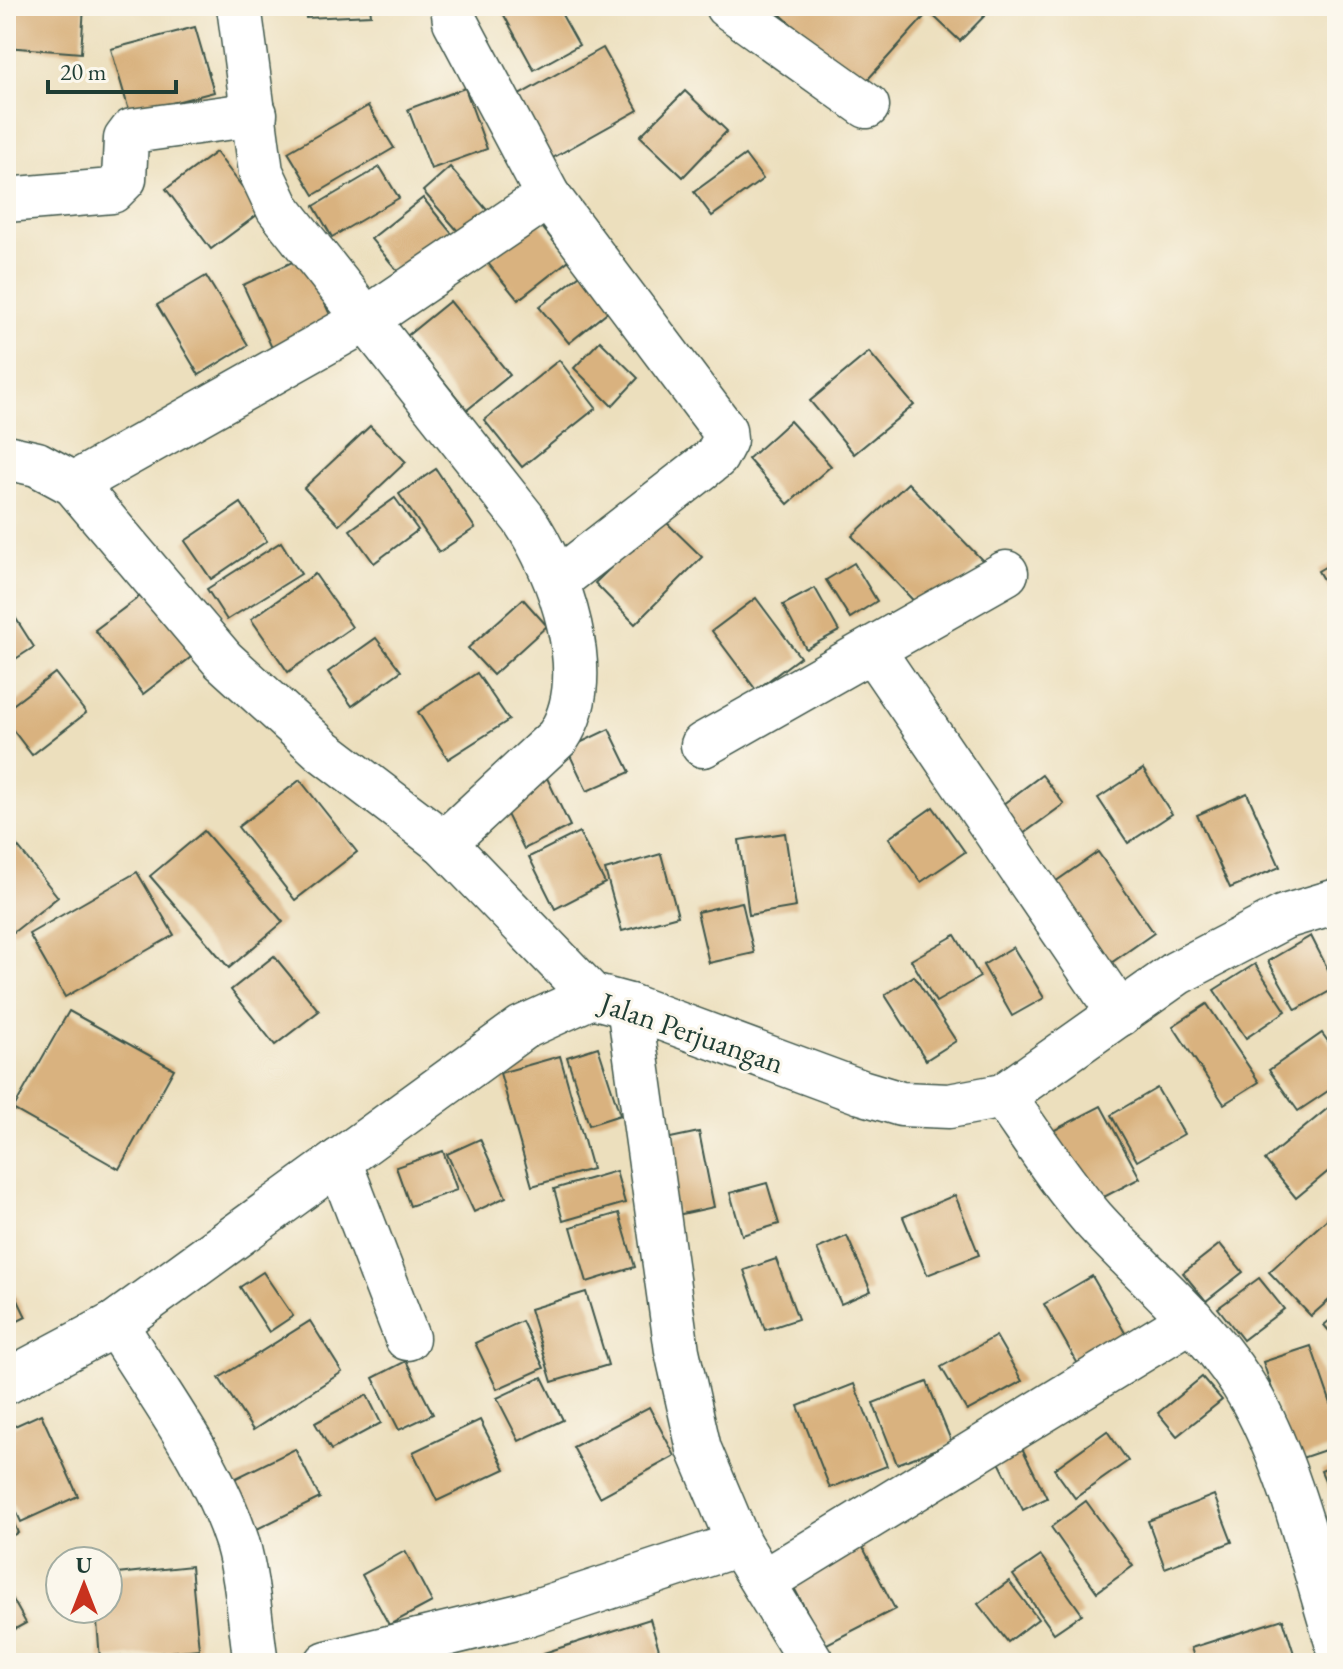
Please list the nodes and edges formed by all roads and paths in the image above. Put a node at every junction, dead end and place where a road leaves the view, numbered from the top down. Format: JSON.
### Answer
{"nodes":[{"id":1,"x":239,"y":6,"type":"edge"},
{"id":2,"x":453,"y":6,"type":"edge"},
{"id":3,"x":727,"y":6,"type":"edge"},
{"id":4,"x":867,"y":106,"type":"dead end"},
{"id":5,"x":255,"y":114,"type":"junction"},
{"id":6,"x":548,"y":196,"type":"junction"},
{"id":7,"x":6,"y":200,"type":"edge"},
{"id":8,"x":367,"y":319,"type":"junction"},
{"id":9,"x":6,"y":457,"type":"edge"},
{"id":10,"x":74,"y":484,"type":"junction"},
{"id":11,"x":1006,"y":573,"type":"dead end"},
{"id":12,"x":557,"y":581,"type":"junction"},
{"id":13,"x":873,"y":651,"type":"junction"},
{"id":14,"x":703,"y":745,"type":"dead end"},
{"id":15,"x":444,"y":843,"type":"junction"},
{"id":16,"x":1337,"y":901,"type":"edge"},
{"id":17,"x":610,"y":1001,"type":"junction"},
{"id":18,"x":1120,"y":1014,"type":"junction"},
{"id":19,"x":1003,"y":1096,"type":"junction"},
{"id":20,"x":339,"y":1161,"type":"junction"},
{"id":21,"x":1192,"y":1319,"type":"junction"},
{"id":22,"x":115,"y":1324,"type":"junction"},
{"id":23,"x":407,"y":1338,"type":"dead end"},
{"id":24,"x":6,"y":1382,"type":"edge"},
{"id":25,"x":739,"y":1544,"type":"junction"},
{"id":26,"x":763,"y":1582,"type":"junction"},
{"id":27,"x":1337,"y":1642,"type":"edge"},
{"id":28,"x":256,"y":1663,"type":"edge"},
{"id":29,"x":327,"y":1663,"type":"edge"},
{"id":30,"x":812,"y":1663,"type":"edge"}],
"edges":[{"from":1,"to":5,"type":"street"},
{"from":2,"to":6,"type":"street"},
{"from":3,"to":4,"type":"street"},
{"from":5,"to":7,"type":"street"},
{"from":5,"to":8,"type":"street"},
{"from":6,"to":8,"type":"street"},
{"from":6,"to":12,"type":"street"},
{"from":8,"to":10,"type":"street"},
{"from":8,"to":12,"type":"street"},
{"from":9,"to":10,"type":"street"},
{"from":10,"to":15,"type":"street"},
{"from":11,"to":13,"type":"street"},
{"from":12,"to":15,"type":"street"},
{"from":13,"to":14,"type":"street"},
{"from":13,"to":18,"type":"street"},
{"from":15,"to":17,"type":"street"},
{"from":16,"to":18,"type":"street","name":"Jalan Perjuangan"},
{"from":17,"to":19,"type":"street","name":"Jalan Perjuangan"},
{"from":17,"to":20,"type":"street","name":"Jalan Perjuangan"},
{"from":17,"to":25,"type":"street"},
{"from":18,"to":19,"type":"street","name":"Jalan Perjuangan"},
{"from":19,"to":21,"type":"street"},
{"from":20,"to":22,"type":"street","name":"Jalan Perjuangan"},
{"from":20,"to":23,"type":"street"},
{"from":21,"to":26,"type":"street"},
{"from":21,"to":27,"type":"street"},
{"from":22,"to":24,"type":"street","name":"Jalan Perjuangan"},
{"from":22,"to":28,"type":"street"},
{"from":25,"to":26,"type":"street"},
{"from":25,"to":29,"type":"street"},
{"from":26,"to":30,"type":"street"}]}
